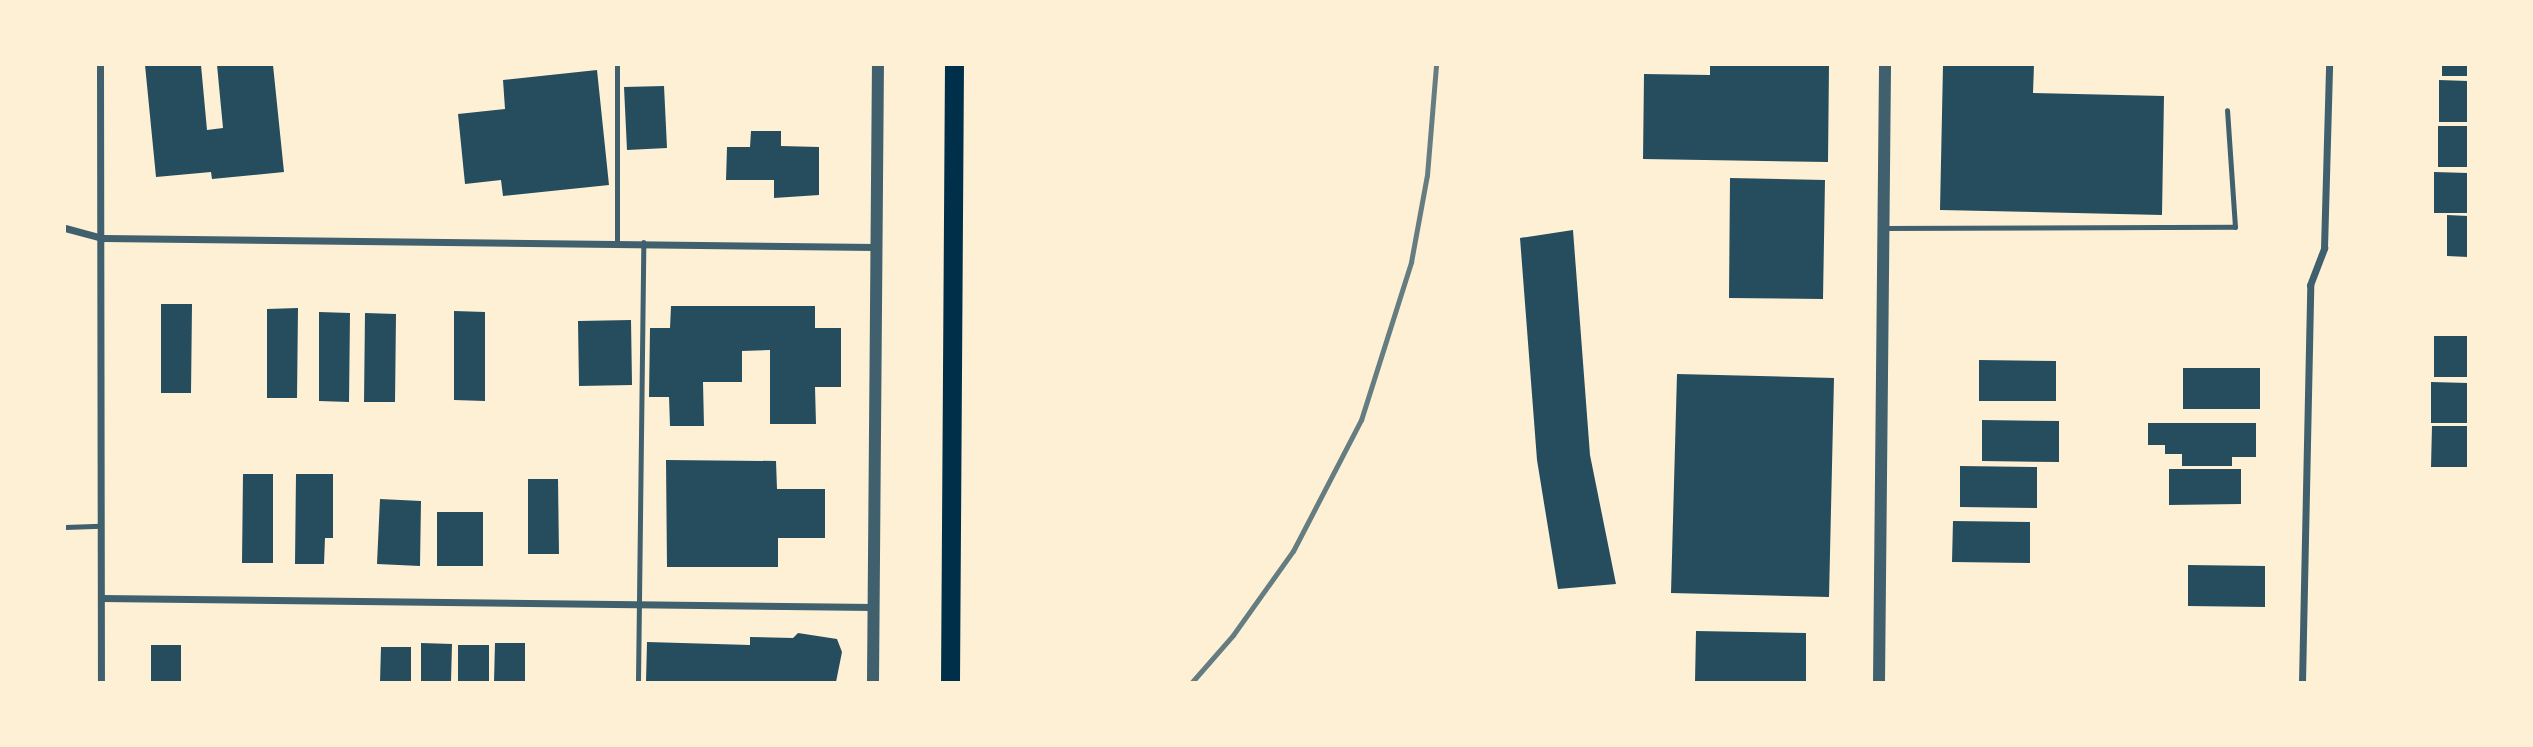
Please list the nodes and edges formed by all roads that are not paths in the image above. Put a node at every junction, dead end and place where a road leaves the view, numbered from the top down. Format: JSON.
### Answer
{"nodes":[{"id":1,"x":100,"y":65,"type":"edge"},
{"id":2,"x":617,"y":65,"type":"edge"},
{"id":3,"x":878,"y":65,"type":"edge"},
{"id":4,"x":954,"y":65,"type":"edge"},
{"id":5,"x":1885,"y":65,"type":"edge"},
{"id":6,"x":2329,"y":65,"type":"edge"},
{"id":7,"x":2227,"y":110,"type":"dead end"},
{"id":8,"x":65,"y":228,"type":"edge"},
{"id":9,"x":1883,"y":228,"type":"junction"},
{"id":10,"x":103,"y":239,"type":"junction"},
{"id":11,"x":617,"y":242,"type":"junction"},
{"id":12,"x":643,"y":242,"type":"junction"},
{"id":13,"x":875,"y":247,"type":"junction"},
{"id":14,"x":101,"y":526,"type":"junction"},
{"id":15,"x":65,"y":527,"type":"edge"},
{"id":16,"x":101,"y":598,"type":"junction"},
{"id":17,"x":638,"y":606,"type":"junction"},
{"id":18,"x":873,"y":607,"type":"junction"},
{"id":19,"x":101,"y":682,"type":"edge"},
{"id":20,"x":638,"y":682,"type":"edge"},
{"id":21,"x":873,"y":682,"type":"edge"},
{"id":22,"x":950,"y":682,"type":"edge"},
{"id":23,"x":1879,"y":682,"type":"edge"},
{"id":24,"x":2302,"y":682,"type":"edge"}],
"edges":[{"from":1,"to":10,"type":"street"},
{"from":2,"to":11,"type":"lane"},
{"from":3,"to":13,"type":"street"},
{"from":4,"to":22,"type":"highway"},
{"from":5,"to":9,"type":"street"},
{"from":6,"to":24,"type":"street"},
{"from":7,"to":9,"type":"lane"},
{"from":8,"to":10,"type":"street"},
{"from":9,"to":23,"type":"street"},
{"from":10,"to":11,"type":"street"},
{"from":10,"to":14,"type":"street"},
{"from":11,"to":12,"type":"street"},
{"from":12,"to":13,"type":"street"},
{"from":12,"to":17,"type":"lane"},
{"from":13,"to":18,"type":"street"},
{"from":14,"to":15,"type":"lane"},
{"from":14,"to":16,"type":"street"},
{"from":16,"to":17,"type":"street"},
{"from":16,"to":19,"type":"street"},
{"from":17,"to":18,"type":"street"},
{"from":17,"to":20,"type":"lane"},
{"from":18,"to":21,"type":"street"}]}
